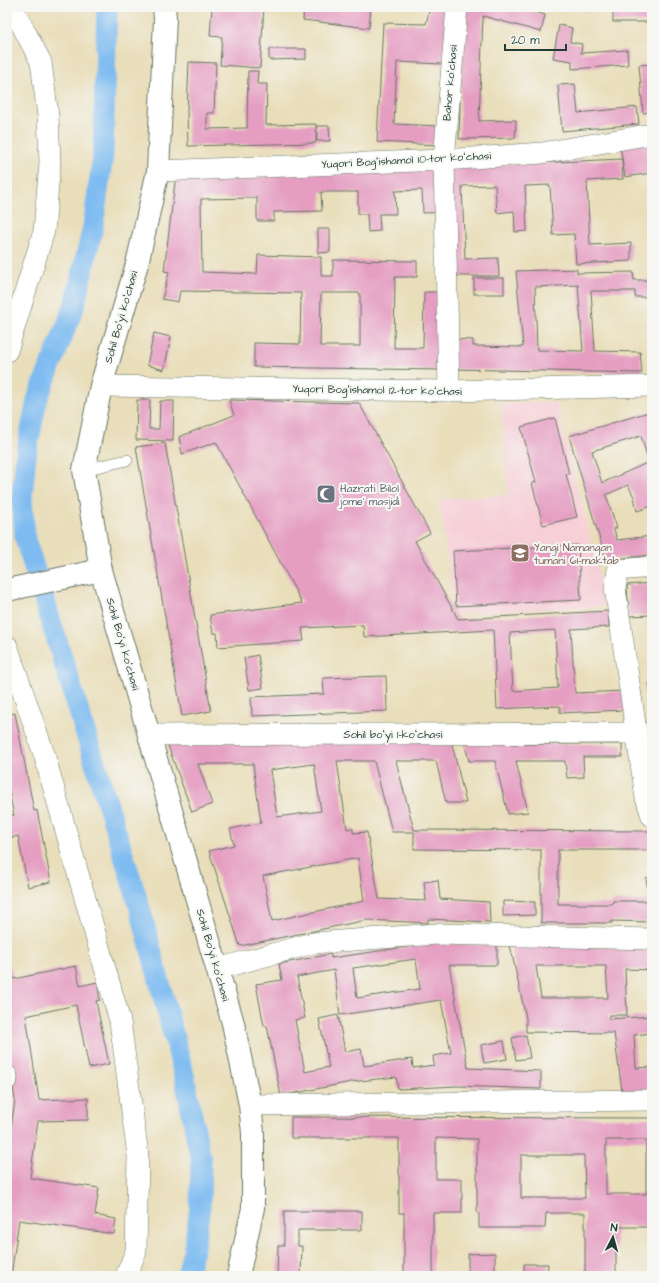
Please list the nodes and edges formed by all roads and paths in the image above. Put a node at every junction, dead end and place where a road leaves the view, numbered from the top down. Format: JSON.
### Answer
{"nodes":[{"id":1,"x":11,"y":7,"type":"edge"},
{"id":2,"x":164,"y":7,"type":"edge"},
{"id":3,"x":457,"y":7,"type":"edge"},
{"id":4,"x":7,"y":10,"type":"edge"},
{"id":5,"x":652,"y":134,"type":"edge"},
{"id":6,"x":444,"y":160,"type":"junction"},
{"id":7,"x":158,"y":171,"type":"junction"},
{"id":8,"x":7,"y":351,"type":"edge"},
{"id":9,"x":101,"y":386,"type":"junction"},
{"id":10,"x":652,"y":386,"type":"edge"},
{"id":11,"x":449,"y":391,"type":"junction"},
{"id":12,"x":127,"y":460,"type":"dead end"},
{"id":13,"x":84,"y":470,"type":"junction"},
{"id":14,"x":652,"y":567,"type":"edge"},
{"id":15,"x":91,"y":572,"type":"junction"},
{"id":16,"x":7,"y":590,"type":"edge"},
{"id":17,"x":7,"y":646,"type":"edge"},
{"id":18,"x":637,"y":733,"type":"junction"},
{"id":19,"x":149,"y":735,"type":"junction"},
{"id":20,"x":650,"y":804,"type":"edge"},
{"id":21,"x":652,"y":939,"type":"edge"},
{"id":22,"x":217,"y":969,"type":"junction"},
{"id":23,"x":652,"y":1100,"type":"edge"},
{"id":24,"x":250,"y":1105,"type":"junction"},
{"id":25,"x":126,"y":1276,"type":"edge"},
{"id":26,"x":238,"y":1276,"type":"edge"}],
"edges":[{"from":1,"to":4,"type":"lane"},
{"from":1,"to":8,"type":"street"},
{"from":2,"to":7,"type":"main road","name":"Sohil Boʻyi koʻchasi"},
{"from":3,"to":6,"type":"street","name":"Bahor koʻchasi"},
{"from":5,"to":6,"type":"street","name":"Yuqori Bogʻishamol 10-tor koʻchasi"},
{"from":6,"to":7,"type":"street","name":"Yuqori Bogʻishamol 10-tor koʻchasi"},
{"from":6,"to":11,"type":"street","name":"Bahor koʻchasi"},
{"from":7,"to":9,"type":"main road","name":"Sohil Boʻyi koʻchasi"},
{"from":9,"to":11,"type":"street","name":"Yuqori Bogʻishamol 12-tor koʻchasi"},
{"from":9,"to":13,"type":"main road","name":"Sohil Boʻyi koʻchasi"},
{"from":10,"to":11,"type":"street","name":"Yuqori Bogʻishamol 12-tor koʻchasi"},
{"from":12,"to":13,"type":"lane"},
{"from":13,"to":15,"type":"main road","name":"Sohil Boʻyi koʻchasi"},
{"from":14,"to":18,"type":"street"},
{"from":15,"to":16,"type":"main road"},
{"from":15,"to":19,"type":"main road","name":"Sohil Boʻyi koʻchasi"},
{"from":17,"to":25,"type":"street"},
{"from":18,"to":19,"type":"street","name":"Sohil boʻyi 1-koʻchasi"},
{"from":18,"to":20,"type":"street"},
{"from":19,"to":22,"type":"main road","name":"Sohil Boʻyi koʻchasi"},
{"from":21,"to":22,"type":"street"},
{"from":22,"to":24,"type":"main road","name":"Sohil Boʻyi koʻchasi"},
{"from":23,"to":24,"type":"street"},
{"from":24,"to":26,"type":"main road","name":"Sohil Boʻyi koʻchasi"}]}
